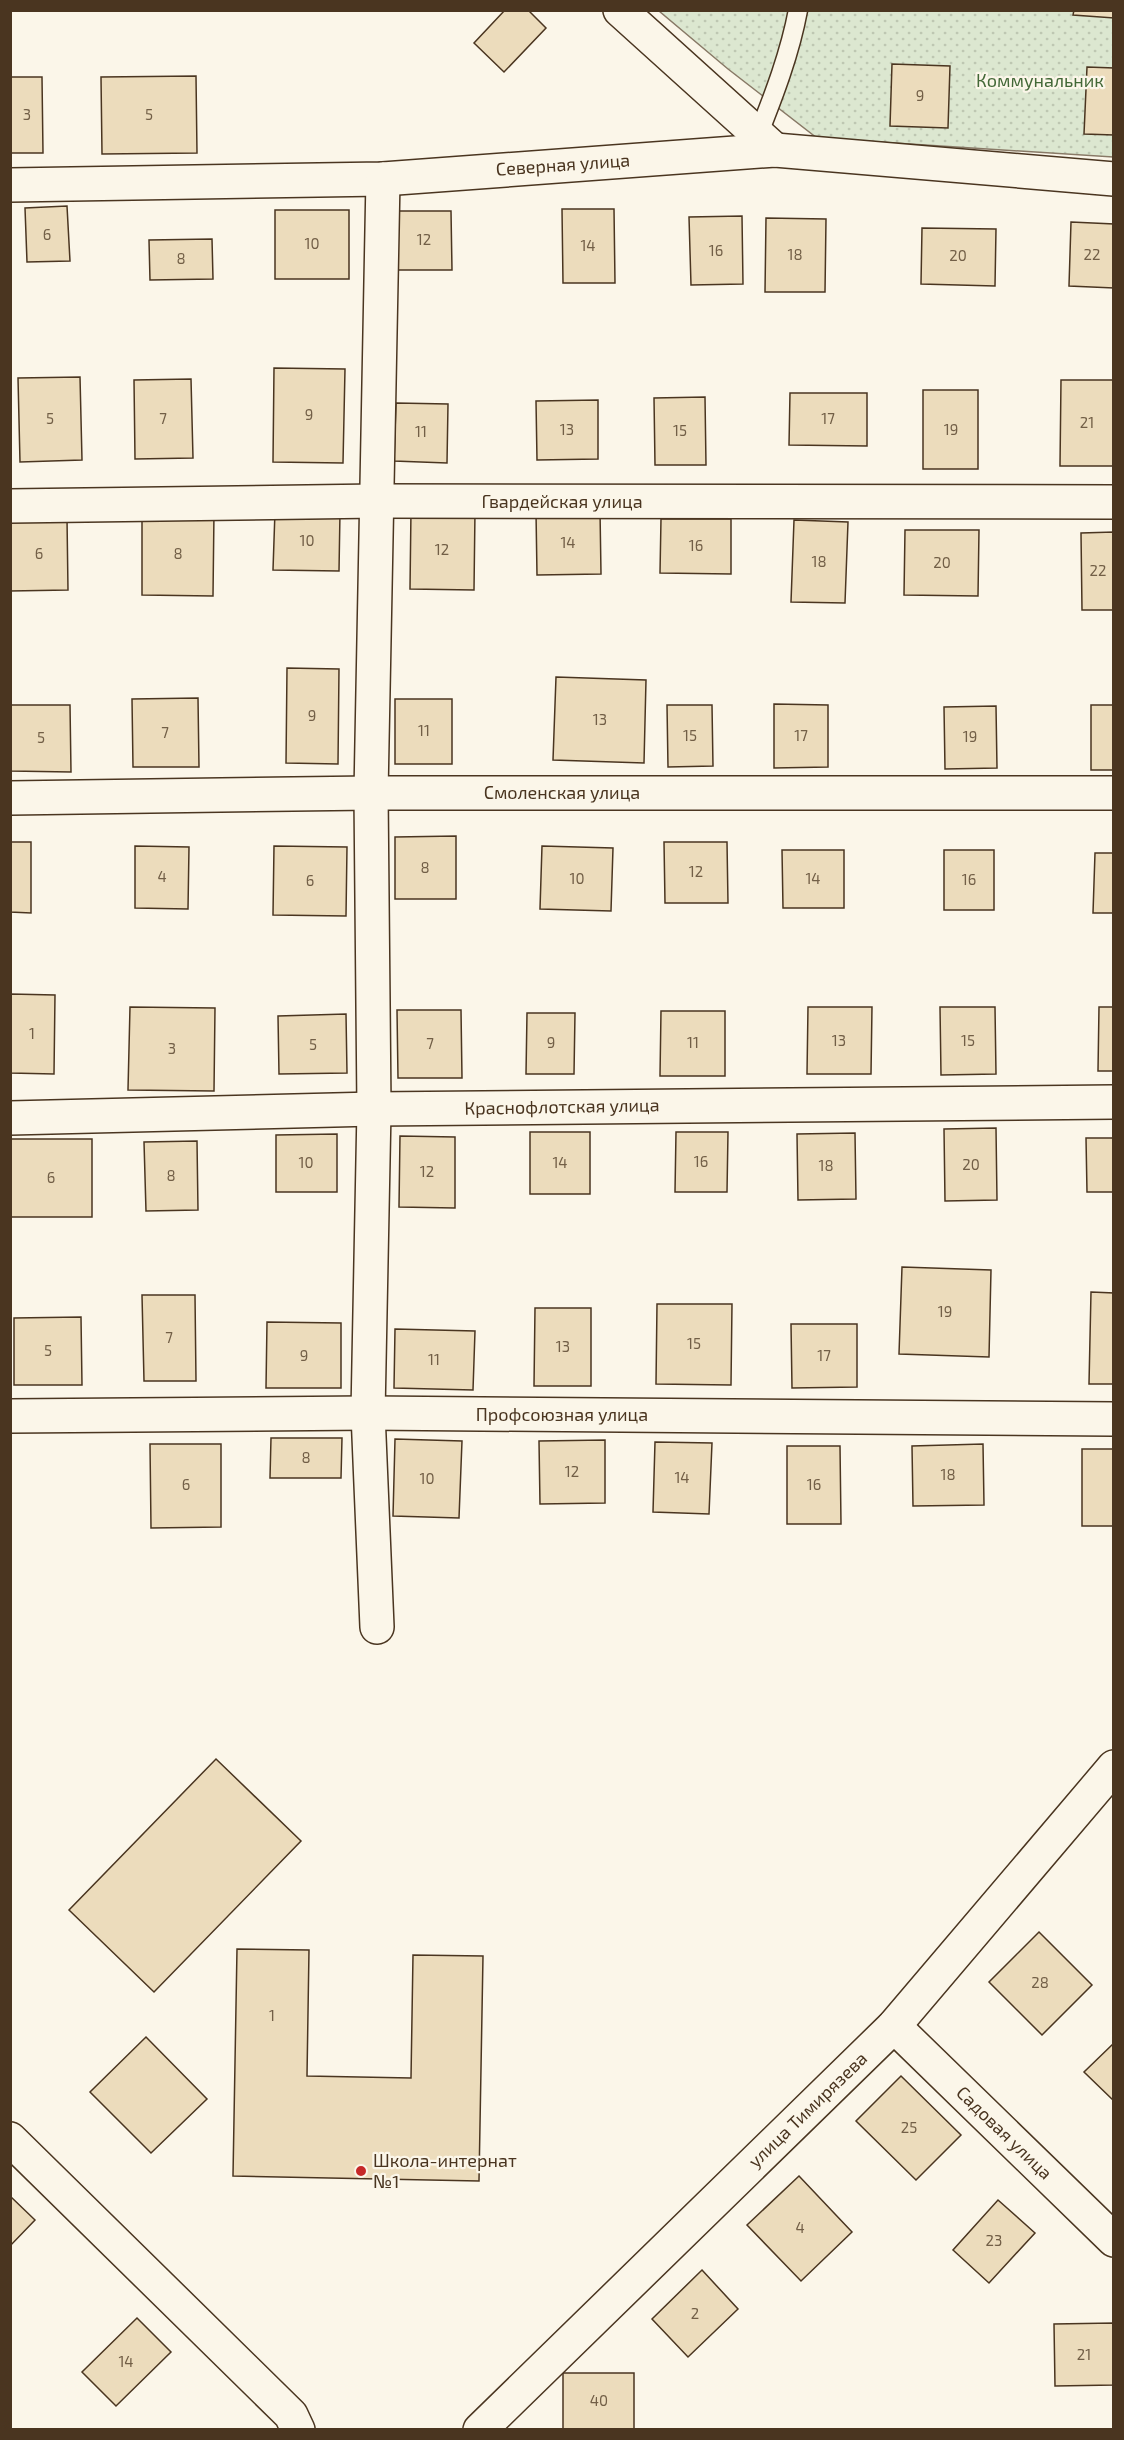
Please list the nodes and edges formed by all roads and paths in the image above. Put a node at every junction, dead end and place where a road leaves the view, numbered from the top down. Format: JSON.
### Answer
{"nodes":[{"id":1,"x":620,"y":10,"type":"edge"},
{"id":2,"x":798,"y":10,"type":"edge"},
{"id":3,"x":766,"y":142,"type":"junction"},
{"id":4,"x":1113,"y":178,"type":"edge"},
{"id":5,"x":383,"y":179,"type":"junction"},
{"id":6,"x":10,"y":185,"type":"edge"},
{"id":7,"x":378,"y":501,"type":"junction"},
{"id":8,"x":1113,"y":502,"type":"edge"},
{"id":9,"x":10,"y":506,"type":"edge"},
{"id":10,"x":371,"y":792,"type":"junction"},
{"id":11,"x":1113,"y":793,"type":"edge"},
{"id":12,"x":10,"y":798,"type":"edge"},
{"id":13,"x":1113,"y":1102,"type":"edge"},
{"id":14,"x":374,"y":1109,"type":"junction"},
{"id":15,"x":10,"y":1118,"type":"edge"},
{"id":16,"x":368,"y":1413,"type":"junction"},
{"id":17,"x":10,"y":1416,"type":"edge"},
{"id":18,"x":1113,"y":1419,"type":"edge"},
{"id":19,"x":377,"y":1627,"type":"dead end"},
{"id":20,"x":1113,"y":1767,"type":"edge"},
{"id":21,"x":894,"y":2026,"type":"junction"},
{"id":22,"x":10,"y":2139,"type":"edge"},
{"id":23,"x":1113,"y":2240,"type":"edge"},
{"id":24,"x":297,"y":2430,"type":"edge"},
{"id":25,"x":480,"y":2430,"type":"edge"}],
"edges":[{"from":1,"to":3,"type":"street"},
{"from":2,"to":3,"type":"lane"},
{"from":3,"to":4,"type":"street","name":"Северная улица"},
{"from":3,"to":5,"type":"street","name":"Северная улица"},
{"from":5,"to":6,"type":"street","name":"Северная улица"},
{"from":5,"to":7,"type":"street"},
{"from":7,"to":8,"type":"street","name":"Гвардейская улица"},
{"from":7,"to":9,"type":"street","name":"Гвардейская улица"},
{"from":7,"to":10,"type":"street"},
{"from":10,"to":11,"type":"street","name":"Смоленская улица"},
{"from":10,"to":12,"type":"street","name":"Смоленская улица"},
{"from":10,"to":14,"type":"street"},
{"from":13,"to":14,"type":"street","name":"Краснофлотская улица"},
{"from":14,"to":15,"type":"street","name":"Краснофлотская улица"},
{"from":14,"to":16,"type":"street"},
{"from":16,"to":17,"type":"street","name":"Профсоюзная улица"},
{"from":16,"to":18,"type":"street","name":"Профсоюзная улица"},
{"from":16,"to":19,"type":"street"},
{"from":20,"to":21,"type":"street","name":"улица Тимирязева"},
{"from":21,"to":23,"type":"street","name":"Садовая улица"},
{"from":21,"to":25,"type":"street","name":"улица Тимирязева"},
{"from":22,"to":24,"type":"street"}]}
